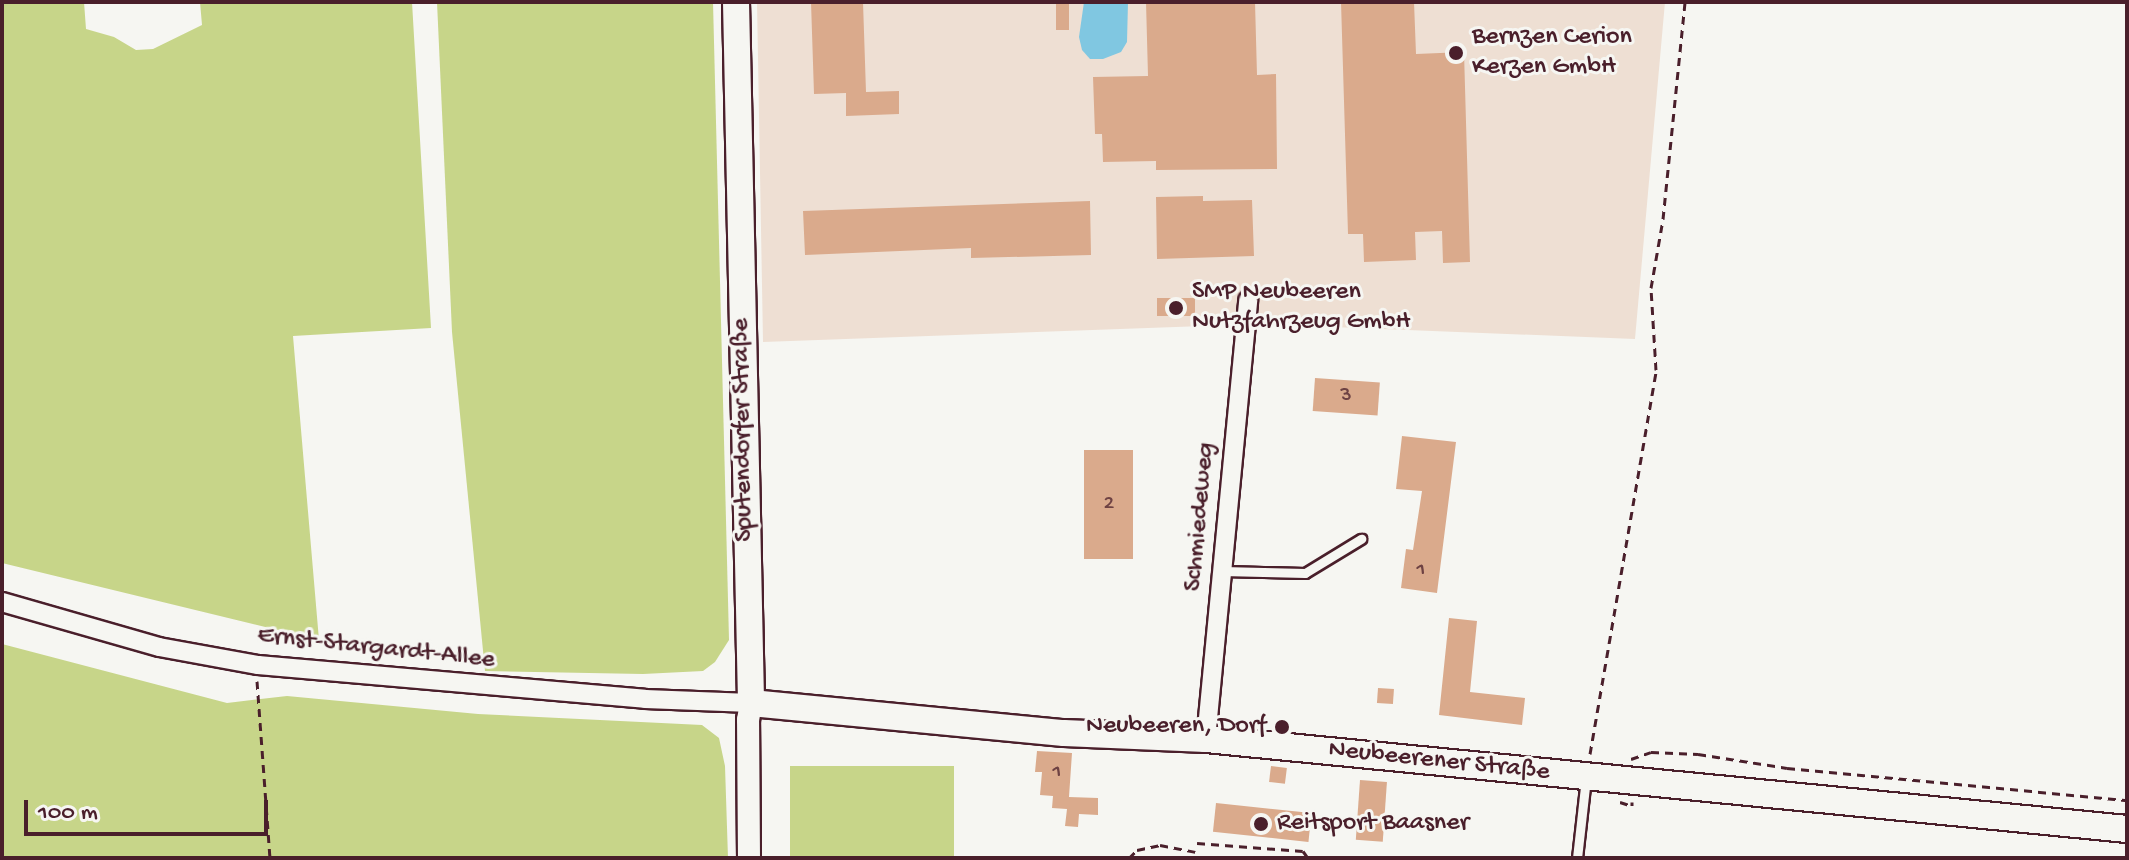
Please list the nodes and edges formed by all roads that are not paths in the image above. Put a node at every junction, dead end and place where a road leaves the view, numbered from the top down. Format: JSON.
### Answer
{"nodes":[{"id":1,"x":736,"y":2,"type":"edge"},
{"id":2,"x":1248,"y":300,"type":"dead end"},
{"id":3,"x":1361,"y":539,"type":"dead end"},
{"id":4,"x":1222,"y":571,"type":"junction"},
{"id":5,"x":2,"y":602,"type":"edge"},
{"id":6,"x":751,"y":703,"type":"junction"},
{"id":7,"x":1206,"y":739,"type":"junction"},
{"id":8,"x":1586,"y":777,"type":"junction"},
{"id":9,"x":2127,"y":829,"type":"edge"},
{"id":10,"x":749,"y":858,"type":"edge"},
{"id":11,"x":1577,"y":858,"type":"edge"}],
"edges":[{"from":1,"to":6,"type":"main road","name":"Sputendorfer Straße"},
{"from":2,"to":4,"type":"street","name":"Schmiedeweg"},
{"from":3,"to":4,"type":"lane"},
{"from":4,"to":7,"type":"street","name":"Schmiedeweg"},
{"from":5,"to":6,"type":"street","name":"Ernst-Stargardt-Allee"},
{"from":6,"to":7,"type":"main road","name":"Neubeerener Straße"},
{"from":6,"to":10,"type":"street","name":"Sputendorfer Straße"},
{"from":7,"to":8,"type":"main road","name":"Neubeerener Straße"},
{"from":8,"to":9,"type":"main road","name":"Neubeerener Straße"},
{"from":8,"to":11,"type":"lane"}]}
